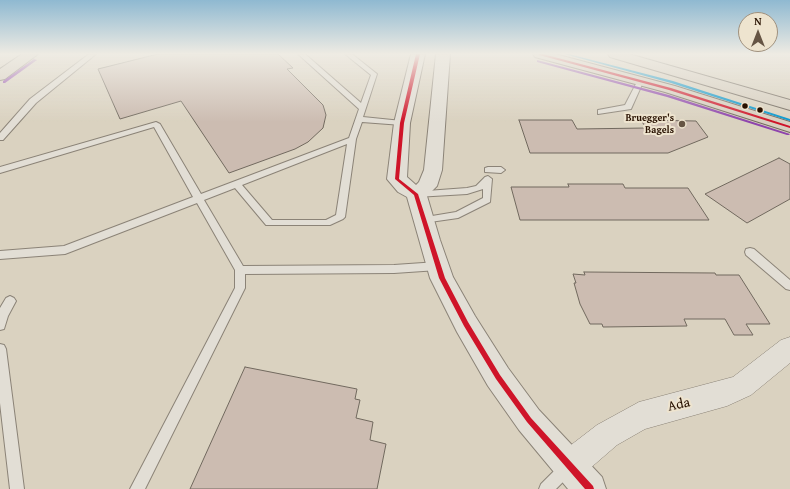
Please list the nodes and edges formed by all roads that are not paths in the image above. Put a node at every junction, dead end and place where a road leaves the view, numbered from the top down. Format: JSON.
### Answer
{"nodes":[{"id":1,"x":64,"y":77,"type":"edge"},
{"id":2,"x":328,"y":77,"type":"edge"},
{"id":3,"x":373,"y":77,"type":"edge"},
{"id":4,"x":413,"y":77,"type":"edge"},
{"id":5,"x":441,"y":77,"type":"edge"},
{"id":6,"x":629,"y":77,"type":"edge"},
{"id":7,"x":698,"y":77,"type":"edge"},
{"id":8,"x":641,"y":80,"type":"junction"},
{"id":9,"x":790,"y":104,"type":"edge"},
{"id":10,"x":362,"y":108,"type":"junction"},
{"id":11,"x":601,"y":112,"type":"dead end"},
{"id":12,"x":359,"y":119,"type":"junction"},
{"id":13,"x":402,"y":123,"type":"junction"},
{"id":14,"x":790,"y":127,"type":"edge"},
{"id":15,"x":0,"y":138,"type":"edge"},
{"id":16,"x":352,"y":139,"type":"junction"},
{"id":17,"x":0,"y":170,"type":"edge"},
{"id":18,"x":488,"y":170,"type":"dead end"},
{"id":19,"x":501,"y":170,"type":"dead end"},
{"id":20,"x":238,"y":184,"type":"junction"},
{"id":21,"x":416,"y":194,"type":"junction"},
{"id":22,"x":198,"y":200,"type":"junction"},
{"id":23,"x":423,"y":220,"type":"junction"},
{"id":24,"x":750,"y":252,"type":"dead end"},
{"id":25,"x":0,"y":256,"type":"edge"},
{"id":26,"x":438,"y":266,"type":"junction"},
{"id":27,"x":240,"y":270,"type":"junction"},
{"id":28,"x":790,"y":286,"type":"edge"},
{"id":29,"x":10,"y":300,"type":"dead end"},
{"id":30,"x":0,"y":325,"type":"edge"},
{"id":31,"x":790,"y":348,"type":"edge"},
{"id":32,"x":0,"y":349,"type":"edge"},
{"id":33,"x":568,"y":466,"type":"junction"},
{"id":34,"x":17,"y":489,"type":"edge"},
{"id":35,"x":137,"y":489,"type":"edge"},
{"id":36,"x":546,"y":489,"type":"edge"},
{"id":37,"x":590,"y":489,"type":"edge"}],
"edges":[{"from":1,"to":15,"type":"lane"},
{"from":2,"to":10,"type":"lane"},
{"from":3,"to":10,"type":"lane"},
{"from":4,"to":13,"type":"street"},
{"from":5,"to":21,"type":"street"},
{"from":6,"to":8,"type":"main road"},
{"from":7,"to":9,"type":"main road"},
{"from":8,"to":11,"type":"lane"},
{"from":8,"to":14,"type":"main road"},
{"from":10,"to":12,"type":"lane"},
{"from":12,"to":13,"type":"lane"},
{"from":12,"to":16,"type":"lane"},
{"from":13,"to":21,"type":"street"},
{"from":16,"to":20,"type":"lane"},
{"from":16,"to":20,"type":"lane"},
{"from":17,"to":22,"type":"lane"},
{"from":18,"to":19,"type":"lane"},
{"from":20,"to":22,"type":"lane"},
{"from":21,"to":23,"type":"street"},
{"from":21,"to":23,"type":"lane"},
{"from":22,"to":25,"type":"lane"},
{"from":22,"to":27,"type":"lane"},
{"from":23,"to":26,"type":"street"},
{"from":24,"to":28,"type":"lane"},
{"from":26,"to":27,"type":"lane"},
{"from":26,"to":33,"type":"street"},
{"from":27,"to":35,"type":"lane"},
{"from":29,"to":30,"type":"lane"},
{"from":31,"to":33,"type":"street","name":"Ada"},
{"from":32,"to":34,"type":"lane"},
{"from":33,"to":36,"type":"lane"},
{"from":33,"to":37,"type":"street"}]}
